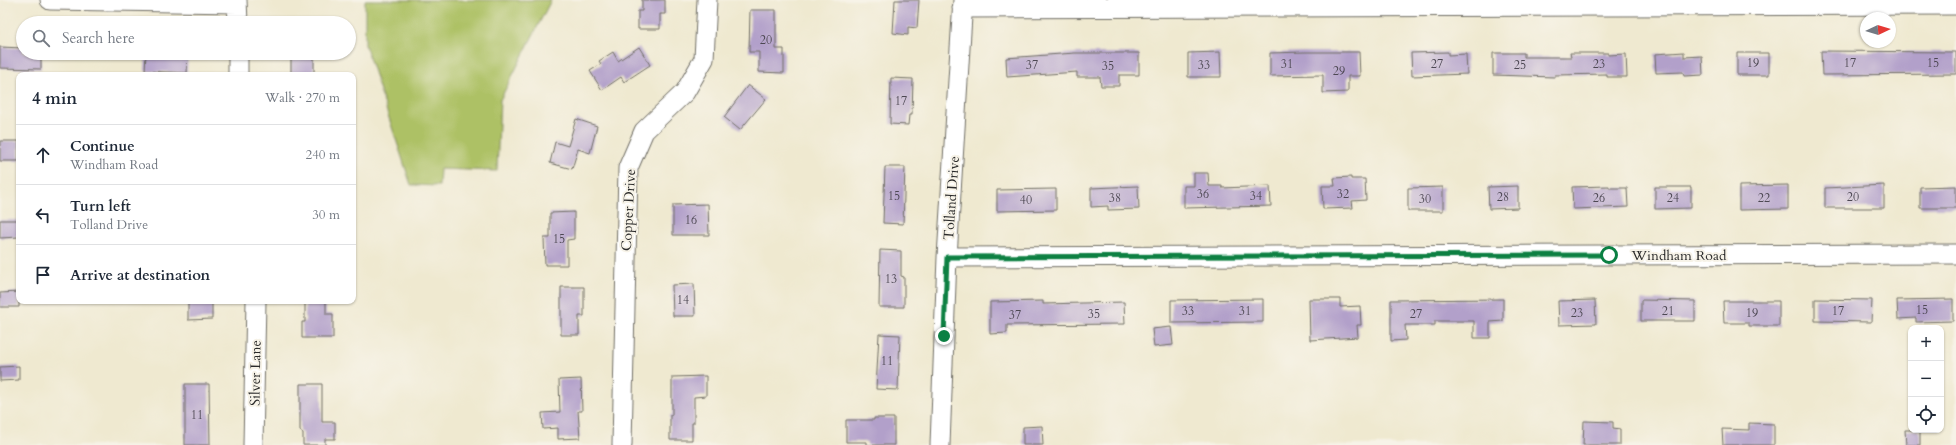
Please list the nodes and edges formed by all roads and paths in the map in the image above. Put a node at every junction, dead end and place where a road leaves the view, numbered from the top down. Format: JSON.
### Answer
{"nodes":[{"id":1,"x":50,"y":0,"type":"edge"},
{"id":2,"x":707,"y":0,"type":"edge"},
{"id":3,"x":238,"y":2,"type":"edge"},
{"id":4,"x":963,"y":4,"type":"edge"},
{"id":5,"x":1956,"y":5,"type":"edge"},
{"id":6,"x":238,"y":16,"type":"edge"},
{"id":7,"x":238,"y":60,"type":"edge"},
{"id":8,"x":238,"y":72,"type":"edge"},
{"id":9,"x":1956,"y":254,"type":"edge"},
{"id":10,"x":947,"y":257,"type":"junction"},
{"id":11,"x":256,"y":304,"type":"edge"},
{"id":12,"x":253,"y":445,"type":"edge"},
{"id":13,"x":622,"y":445,"type":"edge"},
{"id":14,"x":940,"y":445,"type":"edge"}],
"edges":[{"from":1,"to":3,"type":"street"},
{"from":2,"to":13,"type":"street","name":"Copper Drive"},
{"from":3,"to":6,"type":"street"},
{"from":4,"to":5,"type":"street"},
{"from":4,"to":10,"type":"street","name":"Tolland Drive"},
{"from":7,"to":8,"type":"street"},
{"from":9,"to":10,"type":"street","name":"Windham Road"},
{"from":10,"to":14,"type":"street","name":"Tolland Drive"},
{"from":11,"to":12,"type":"street","name":"Silver Lane"}]}
